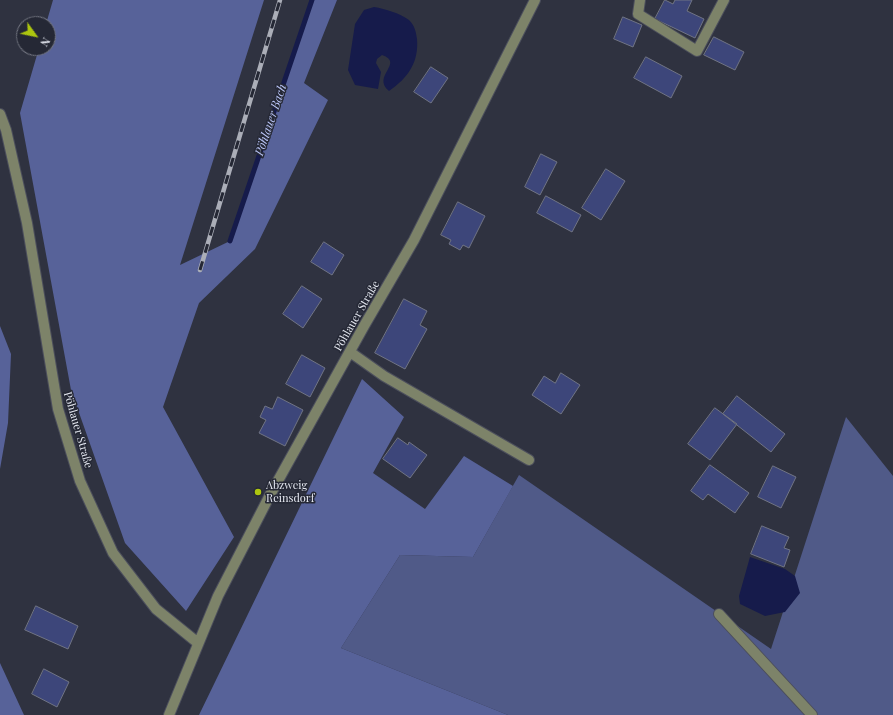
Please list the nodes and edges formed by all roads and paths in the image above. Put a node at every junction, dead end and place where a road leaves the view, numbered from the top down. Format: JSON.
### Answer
{"nodes":[{"id":1,"x":536,"y":0,"type":"edge"},
{"id":2,"x":640,"y":0,"type":"edge"},
{"id":3,"x":724,"y":0,"type":"edge"},
{"id":4,"x":0,"y":114,"type":"edge"},
{"id":5,"x":350,"y":352,"type":"junction"},
{"id":6,"x":529,"y":460,"type":"dead end"},
{"id":7,"x":719,"y":614,"type":"dead end"},
{"id":8,"x":198,"y":643,"type":"junction"},
{"id":9,"x":169,"y":715,"type":"edge"},
{"id":10,"x":812,"y":715,"type":"edge"}],
"edges":[{"from":1,"to":5,"type":"street","name":"Pöhlauer Straße"},
{"from":2,"to":3,"type":"street"},
{"from":4,"to":8,"type":"street","name":"Pöhlauer Straße"},
{"from":5,"to":6,"type":"street"},
{"from":5,"to":8,"type":"street","name":"Pöhlauer Straße"},
{"from":7,"to":10,"type":"street"},
{"from":8,"to":9,"type":"street","name":"Pöhlauer Straße"}]}
